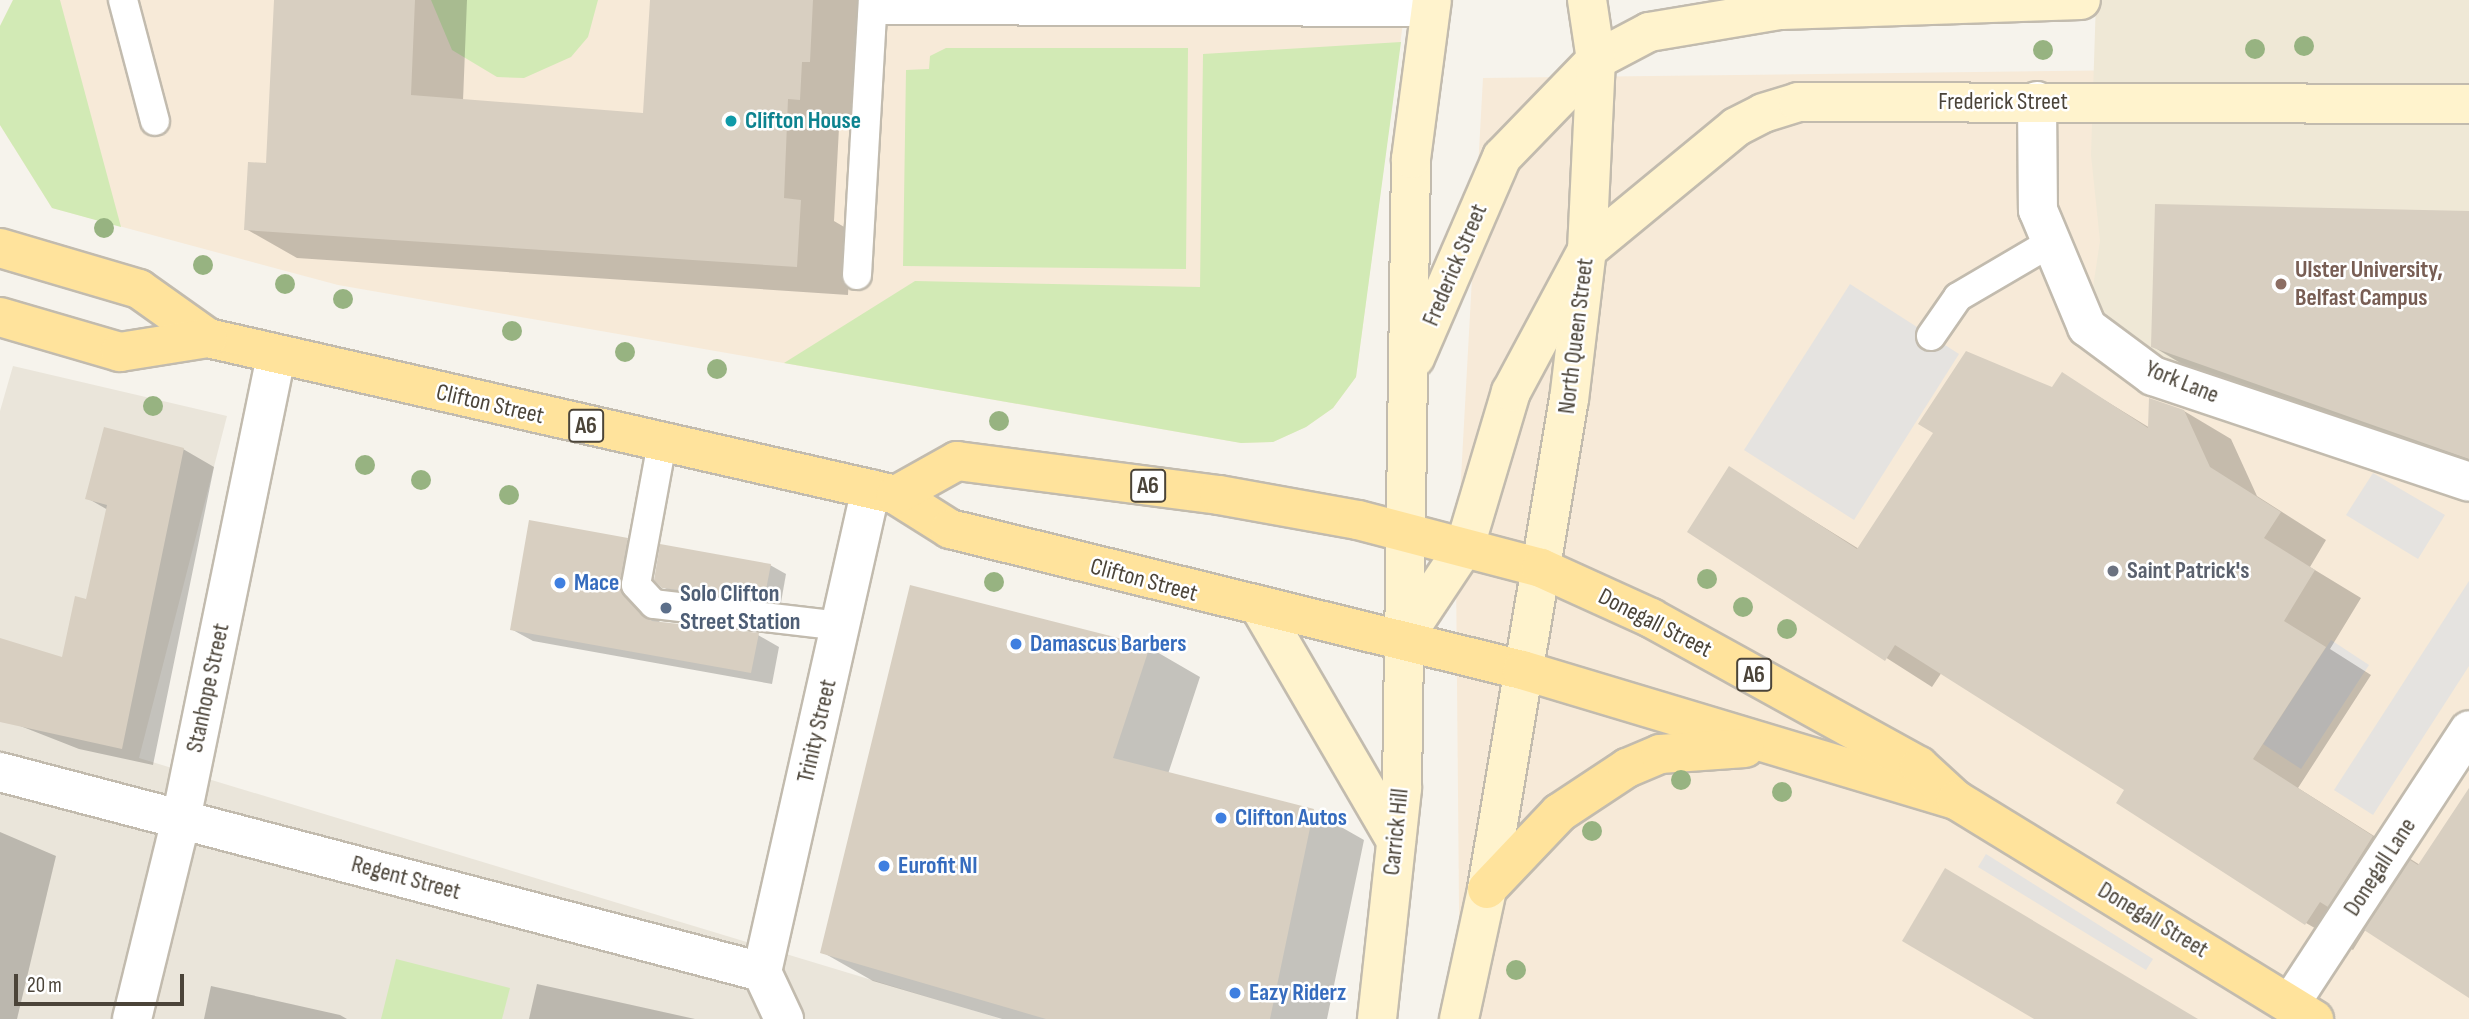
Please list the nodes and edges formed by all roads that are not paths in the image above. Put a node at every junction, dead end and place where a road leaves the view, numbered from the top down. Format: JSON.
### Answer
{"nodes":[{"id":1,"x":123,"y":0,"type":"edge"},
{"id":2,"x":1587,"y":0,"type":"edge"},
{"id":3,"x":2081,"y":0,"type":"edge"},
{"id":4,"x":1436,"y":4,"type":"edge"},
{"id":5,"x":873,"y":5,"type":"edge"},
{"id":6,"x":1770,"y":5,"type":"edge"},
{"id":7,"x":1597,"y":60,"type":"junction"},
{"id":8,"x":2037,"y":102,"type":"junction"},
{"id":9,"x":2469,"y":104,"type":"edge"},
{"id":10,"x":155,"y":121,"type":"dead end"},
{"id":11,"x":2050,"y":243,"type":"junction"},
{"id":12,"x":0,"y":248,"type":"edge"},
{"id":13,"x":1587,"y":250,"type":"junction"},
{"id":14,"x":857,"y":275,"type":"dead end"},
{"id":15,"x":0,"y":317,"type":"edge"},
{"id":16,"x":1931,"y":336,"type":"dead end"},
{"id":17,"x":208,"y":338,"type":"junction"},
{"id":18,"x":276,"y":355,"type":"junction"},
{"id":19,"x":1409,"y":373,"type":"junction"},
{"id":20,"x":662,"y":443,"type":"junction"},
{"id":21,"x":2469,"y":482,"type":"edge"},
{"id":22,"x":884,"y":492,"type":"junction"},
{"id":23,"x":1405,"y":534,"type":"junction"},
{"id":24,"x":1465,"y":546,"type":"junction"},
{"id":25,"x":1541,"y":568,"type":"junction"},
{"id":26,"x":1261,"y":609,"type":"junction"},
{"id":27,"x":841,"y":626,"type":"junction"},
{"id":28,"x":1400,"y":644,"type":"junction"},
{"id":29,"x":1522,"y":670,"type":"junction"},
{"id":30,"x":2469,"y":730,"type":"edge"},
{"id":31,"x":1765,"y":747,"type":"junction"},
{"id":32,"x":0,"y":772,"type":"edge"},
{"id":33,"x":1956,"y":800,"type":"junction"},
{"id":34,"x":181,"y":819,"type":"junction"},
{"id":35,"x":1396,"y":841,"type":"junction"},
{"id":36,"x":1487,"y":890,"type":"junction"},
{"id":37,"x":762,"y":972,"type":"junction"},
{"id":38,"x":2302,"y":1012,"type":"edge"},
{"id":39,"x":132,"y":1019,"type":"edge"},
{"id":40,"x":784,"y":1019,"type":"edge"},
{"id":41,"x":1377,"y":1019,"type":"edge"},
{"id":42,"x":1459,"y":1019,"type":"edge"}],
"edges":[{"from":1,"to":10,"type":"lane"},
{"from":2,"to":7,"type":"main road","name":"North Queen Street"},
{"from":3,"to":6,"type":"main road","name":"Frederick Street"},
{"from":4,"to":5,"type":"lane"},
{"from":4,"to":19,"type":"main road"},
{"from":5,"to":14,"type":"lane"},
{"from":6,"to":7,"type":"main road","name":"Frederick Street"},
{"from":7,"to":13,"type":"main road","name":"North Queen Street"},
{"from":7,"to":19,"type":"main road","name":"Frederick Street"},
{"from":8,"to":9,"type":"main road","name":"Frederick Street"},
{"from":8,"to":11,"type":"street","name":"York Lane"},
{"from":8,"to":13,"type":"main road","name":"Frederick Street"},
{"from":11,"to":16,"type":"lane"},
{"from":11,"to":21,"type":"street","name":"York Lane"},
{"from":12,"to":17,"type":"main road","name":"Clifton Street","number":"A6"},
{"from":13,"to":24,"type":"main road"},
{"from":13,"to":25,"type":"main road","name":"North Queen Street"},
{"from":15,"to":17,"type":"main road","name":"Clifton Street","number":"A6"},
{"from":17,"to":18,"type":"main road","name":"Clifton Street","number":"A6"},
{"from":18,"to":20,"type":"main road","name":"Clifton Street","number":"A6"},
{"from":18,"to":34,"type":"street","name":"Stanhope Street"},
{"from":19,"to":23,"type":"main road"},
{"from":20,"to":22,"type":"main road","name":"Clifton Street","number":"A6"},
{"from":20,"to":27,"type":"lane"},
{"from":22,"to":23,"type":"main road","number":"A6"},
{"from":22,"to":26,"type":"main road","name":"Clifton Street","number":"A6"},
{"from":22,"to":27,"type":"street","name":"Trinity Street"},
{"from":23,"to":24,"type":"main road","name":"Donegall Street","number":"A6"},
{"from":23,"to":28,"type":"main road"},
{"from":24,"to":25,"type":"main road","name":"Donegall Street","number":"A6"},
{"from":24,"to":28,"type":"main road"},
{"from":25,"to":29,"type":"main road","name":"North Queen Street"},
{"from":25,"to":33,"type":"main road","name":"Donegall Street","number":"A6"},
{"from":26,"to":28,"type":"main road","name":"Clifton Street","number":"A6"},
{"from":26,"to":35,"type":"main road"},
{"from":27,"to":37,"type":"street","name":"Trinity Street"},
{"from":28,"to":29,"type":"main road","name":"Donegall Street","number":"A6"},
{"from":28,"to":35,"type":"main road","name":"Carrick Hill"},
{"from":29,"to":31,"type":"main road","name":"Donegall Street","number":"A6"},
{"from":29,"to":36,"type":"main road"},
{"from":30,"to":38,"type":"street","name":"Donegall Lane"},
{"from":31,"to":33,"type":"main road","name":"Donegall Street","number":"A6"},
{"from":31,"to":36,"type":"main road"},
{"from":32,"to":34,"type":"street","name":"Regent Street"},
{"from":33,"to":38,"type":"main road","name":"Donegall Street","number":"A6"},
{"from":34,"to":37,"type":"street","name":"Regent Street"},
{"from":34,"to":39,"type":"street","name":"Stanhope Street"},
{"from":35,"to":41,"type":"main road","name":"Carrick Hill"},
{"from":36,"to":42,"type":"main road"},
{"from":37,"to":40,"type":"street"}]}
